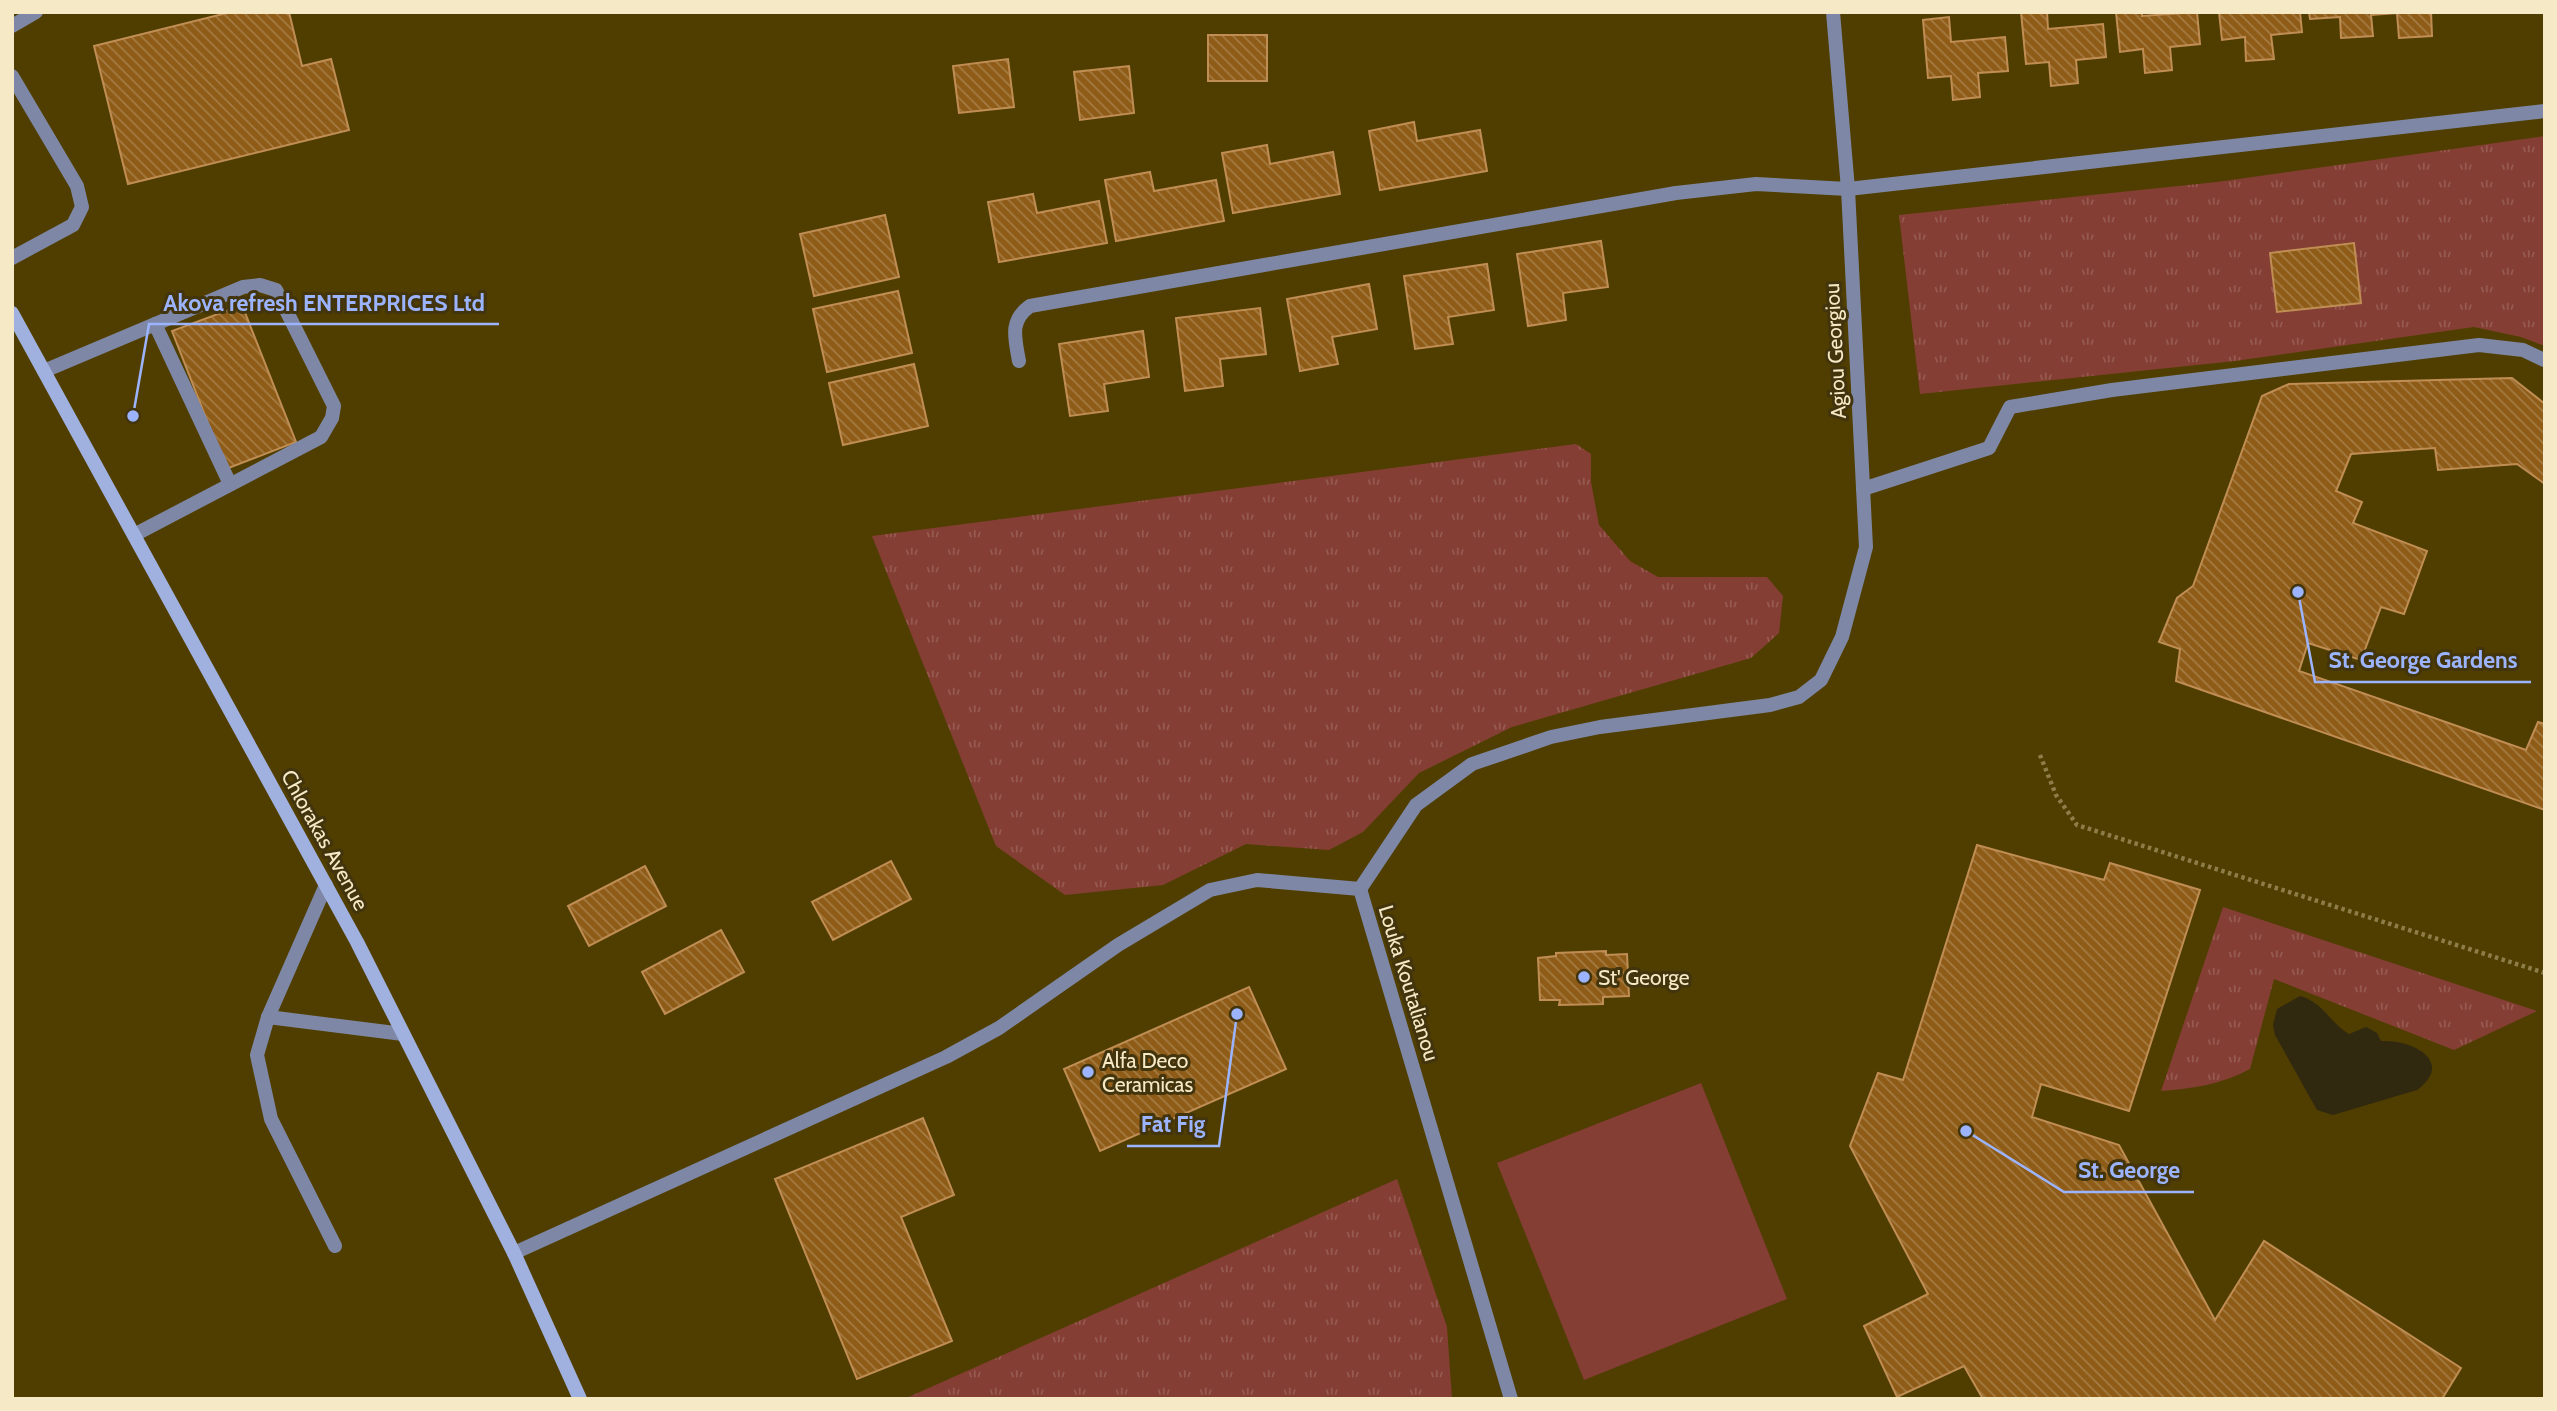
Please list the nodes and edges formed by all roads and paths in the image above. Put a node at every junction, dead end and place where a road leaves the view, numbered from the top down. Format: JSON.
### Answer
{"nodes":[{"id":1,"x":36,"y":12,"type":"edge"},
{"id":2,"x":1833,"y":12,"type":"edge"},
{"id":3,"x":12,"y":26,"type":"edge"},
{"id":4,"x":12,"y":76,"type":"edge"},
{"id":5,"x":2545,"y":111,"type":"edge"},
{"id":6,"x":1848,"y":190,"type":"junction"},
{"id":7,"x":12,"y":258,"type":"edge"},
{"id":8,"x":12,"y":313,"type":"edge"},
{"id":9,"x":155,"y":324,"type":"junction"},
{"id":10,"x":2544,"y":360,"type":"edge"},
{"id":11,"x":1019,"y":361,"type":"dead end"},
{"id":12,"x":44,"y":371,"type":"junction"},
{"id":13,"x":230,"y":484,"type":"junction"},
{"id":14,"x":1863,"y":489,"type":"junction"},
{"id":15,"x":134,"y":535,"type":"junction"},
{"id":16,"x":1821,"y":680,"type":"joint"},
{"id":17,"x":2040,"y":755,"type":"dead end"},
{"id":18,"x":326,"y":885,"type":"junction"},
{"id":19,"x":1360,"y":889,"type":"junction"},
{"id":20,"x":2545,"y":973,"type":"edge"},
{"id":21,"x":268,"y":1017,"type":"junction"},
{"id":22,"x":403,"y":1034,"type":"junction"},
{"id":23,"x":335,"y":1246,"type":"dead end"},
{"id":24,"x":513,"y":1253,"type":"junction"},
{"id":25,"x":580,"y":1399,"type":"edge"},
{"id":26,"x":1511,"y":1399,"type":"edge"}],
"edges":[{"from":1,"to":3,"type":"street"},
{"from":2,"to":6,"type":"street","name":"Agiou Georgiou"},
{"from":4,"to":7,"type":"street"},
{"from":5,"to":6,"type":"street"},
{"from":6,"to":11,"type":"street"},
{"from":6,"to":14,"type":"street","name":"Agiou Georgiou"},
{"from":8,"to":12,"type":"main road","name":"Chlorakas Avenue"},
{"from":9,"to":12,"type":"street"},
{"from":9,"to":13,"type":"street"},
{"from":9,"to":13,"type":"street"},
{"from":10,"to":14,"type":"street"},
{"from":12,"to":15,"type":"main road","name":"Chlorakas Avenue"},
{"from":13,"to":15,"type":"street"},
{"from":14,"to":16,"type":"street","name":"Agiou Georgiou"},
{"from":15,"to":18,"type":"main road","name":"Chlorakas Avenue"},
{"from":16,"to":19,"type":"street","name":"Louka Koutalianou"},
{"from":17,"to":20,"type":"path"},
{"from":18,"to":21,"type":"street"},
{"from":18,"to":22,"type":"main road","name":"Chlorakas Avenue"},
{"from":19,"to":24,"type":"street"},
{"from":19,"to":26,"type":"street","name":"Louka Koutalianou"},
{"from":21,"to":22,"type":"street"},
{"from":21,"to":23,"type":"street"},
{"from":22,"to":24,"type":"main road","name":"Chlorakas Avenue"},
{"from":24,"to":25,"type":"main road","name":"Chlorakas Avenue"}]}
